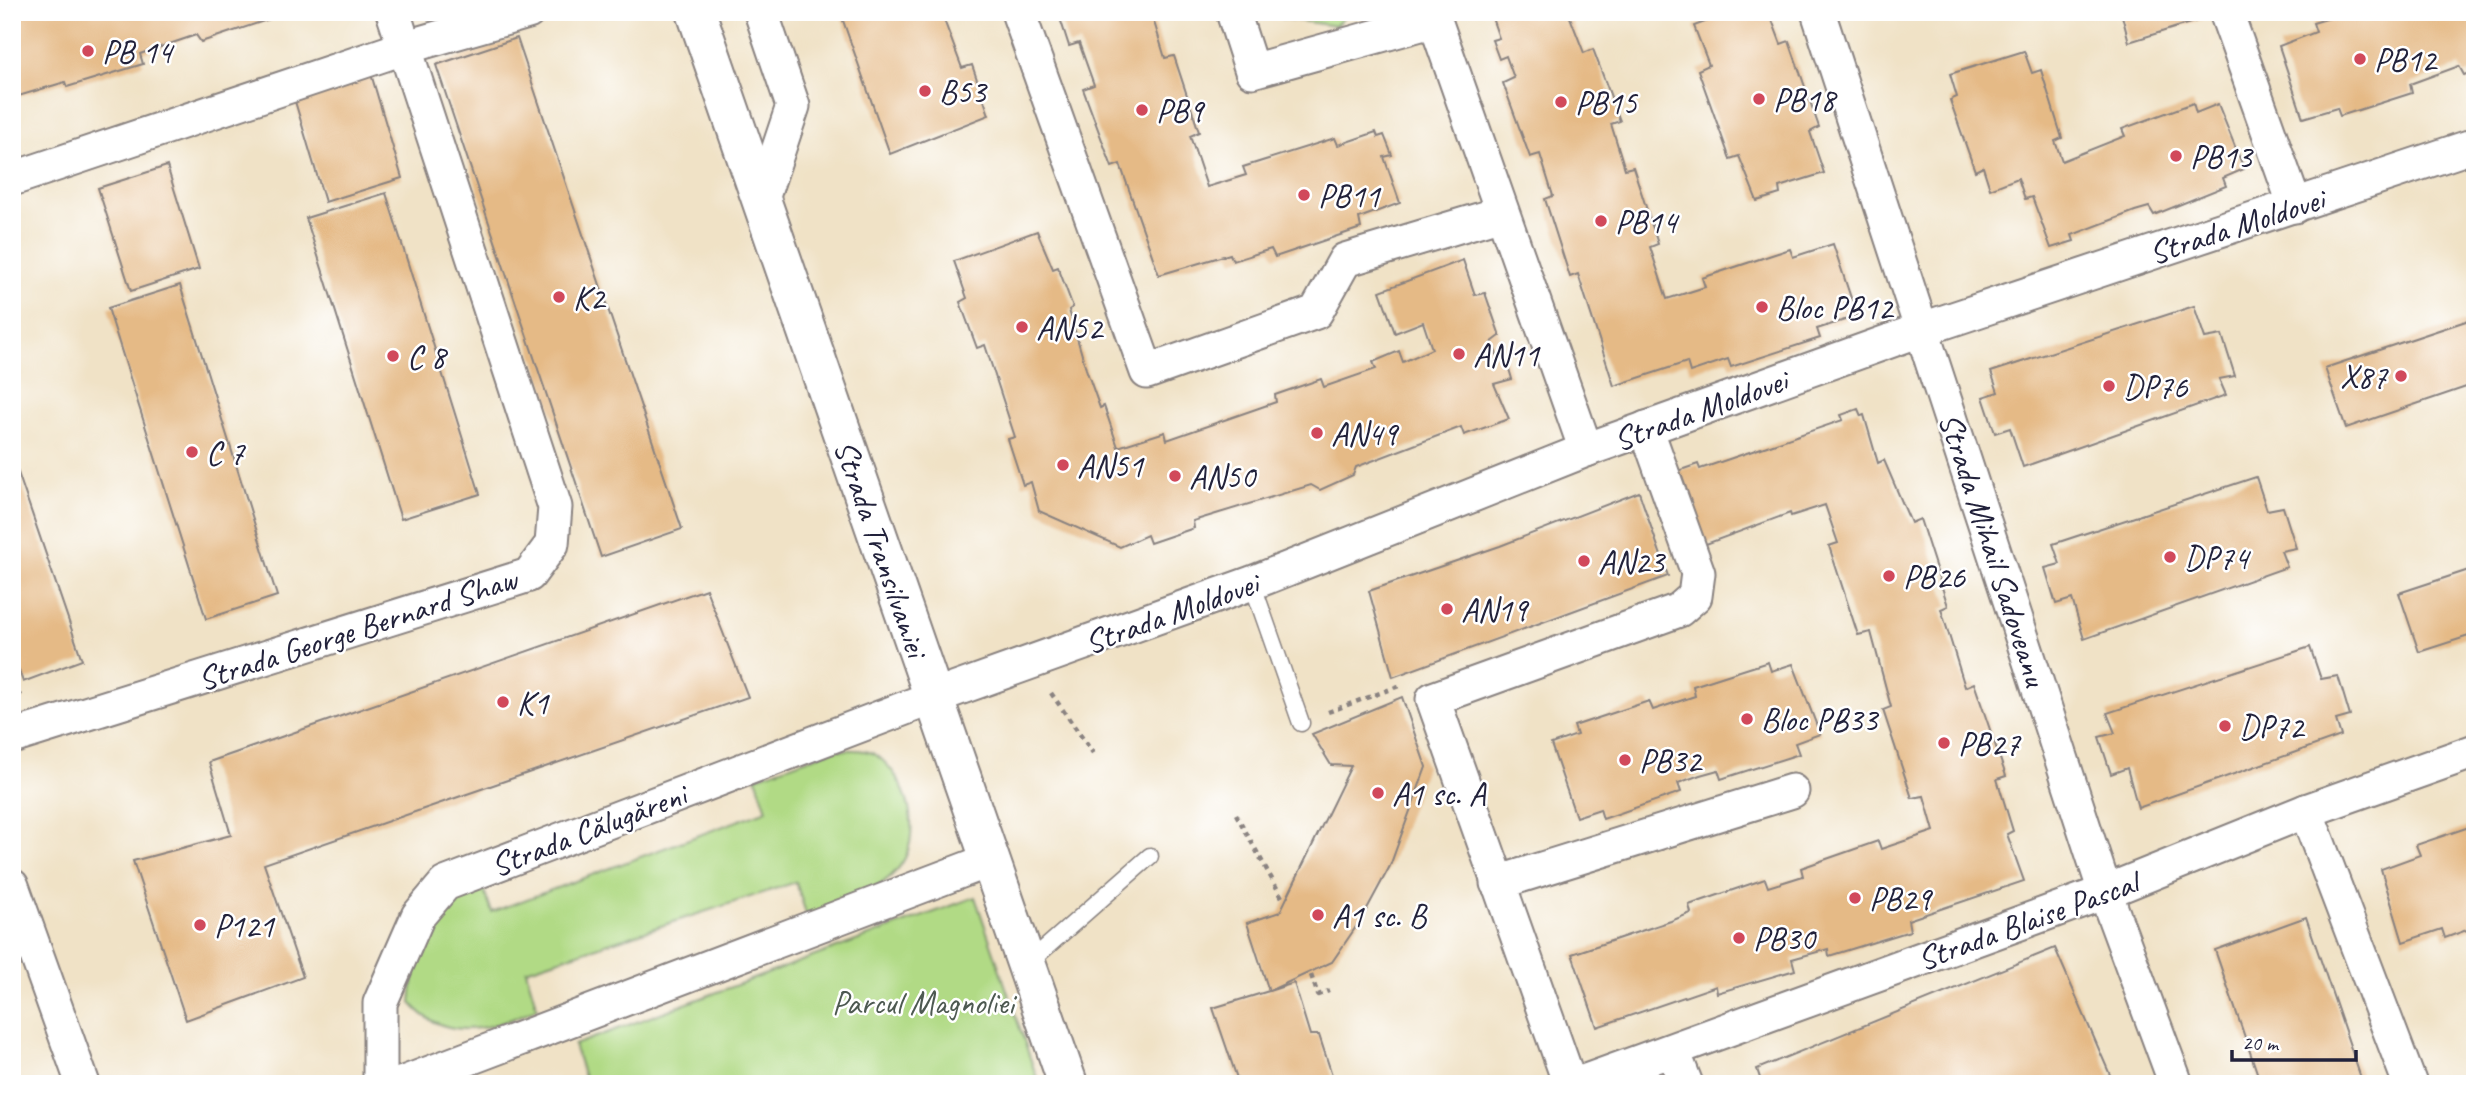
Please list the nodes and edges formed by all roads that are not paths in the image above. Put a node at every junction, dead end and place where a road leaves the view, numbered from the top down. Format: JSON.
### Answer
{"nodes":[{"id":1,"x":393,"y":12,"type":"edge"},
{"id":2,"x":528,"y":12,"type":"edge"},
{"id":3,"x":696,"y":12,"type":"edge"},
{"id":4,"x":761,"y":12,"type":"edge"},
{"id":5,"x":1018,"y":12,"type":"edge"},
{"id":6,"x":1233,"y":12,"type":"edge"},
{"id":7,"x":1818,"y":12,"type":"edge"},
{"id":8,"x":2226,"y":12,"type":"edge"},
{"id":9,"x":1434,"y":16,"type":"edge"},
{"id":10,"x":406,"y":47,"type":"junction"},
{"id":11,"x":2475,"y":145,"type":"edge"},
{"id":12,"x":12,"y":179,"type":"edge"},
{"id":13,"x":761,"y":202,"type":"junction"},
{"id":14,"x":2295,"y":206,"type":"junction"},
{"id":15,"x":1502,"y":213,"type":"junction"},
{"id":16,"x":1923,"y":329,"type":"junction"},
{"id":17,"x":1646,"y":428,"type":"junction"},
{"id":18,"x":1586,"y":450,"type":"junction"},
{"id":19,"x":1252,"y":583,"type":"junction"},
{"id":20,"x":934,"y":697,"type":"junction"},
{"id":21,"x":1301,"y":723,"type":"road end"},
{"id":22,"x":12,"y":737,"type":"edge"},
{"id":23,"x":2475,"y":751,"type":"edge"},
{"id":24,"x":1792,"y":792,"type":"dead end"},
{"id":25,"x":2306,"y":811,"type":"junction"},
{"id":26,"x":1150,"y":856,"type":"dead end"},
{"id":27,"x":990,"y":860,"type":"junction"},
{"id":28,"x":1497,"y":883,"type":"junction"},
{"id":29,"x":12,"y":886,"type":"edge"},
{"id":30,"x":2105,"y":892,"type":"junction"},
{"id":31,"x":1027,"y":964,"type":"junction"},
{"id":32,"x":1673,"y":1051,"type":"junction"},
{"id":33,"x":83,"y":1084,"type":"edge"},
{"id":34,"x":380,"y":1084,"type":"edge"},
{"id":35,"x":401,"y":1084,"type":"edge"},
{"id":36,"x":1068,"y":1084,"type":"edge"},
{"id":37,"x":1570,"y":1084,"type":"edge"},
{"id":38,"x":1578,"y":1084,"type":"edge"},
{"id":39,"x":1686,"y":1084,"type":"edge"},
{"id":40,"x":2176,"y":1084,"type":"edge"},
{"id":41,"x":2410,"y":1084,"type":"edge"}],
"edges":[{"from":1,"to":10,"type":"street","name":"Strada George Bernard Shaw"},
{"from":2,"to":10,"type":"street"},
{"from":3,"to":13,"type":"main road","name":"Strada Transilvaniei"},
{"from":4,"to":13,"type":"street"},
{"from":5,"to":15,"type":"street"},
{"from":6,"to":9,"type":"street"},
{"from":7,"to":16,"type":"street","name":"Strada Mihail Sadoveanu"},
{"from":8,"to":14,"type":"street"},
{"from":9,"to":15,"type":"street"},
{"from":10,"to":12,"type":"street"},
{"from":10,"to":22,"type":"street","name":"Strada George Bernard Shaw"},
{"from":11,"to":14,"type":"street","name":"Strada Moldovei"},
{"from":13,"to":20,"type":"main road","name":"Strada Transilvaniei"},
{"from":14,"to":16,"type":"street","name":"Strada Moldovei"},
{"from":15,"to":18,"type":"street"},
{"from":16,"to":17,"type":"street","name":"Strada Moldovei"},
{"from":16,"to":30,"type":"street","name":"Strada Mihail Sadoveanu"},
{"from":17,"to":18,"type":"street","name":"Strada Moldovei"},
{"from":17,"to":28,"type":"street"},
{"from":18,"to":19,"type":"street","name":"Strada Moldovei"},
{"from":19,"to":20,"type":"street","name":"Strada Moldovei"},
{"from":19,"to":21,"type":"lane"},
{"from":20,"to":27,"type":"main road","name":"Strada Transilvaniei"},
{"from":20,"to":34,"type":"street","name":"Strada Călugăreni"},
{"from":23,"to":25,"type":"street","name":"Strada Blaise Pascal"},
{"from":24,"to":28,"type":"street"},
{"from":25,"to":30,"type":"street","name":"Strada Blaise Pascal"},
{"from":25,"to":41,"type":"street"},
{"from":26,"to":31,"type":"lane"},
{"from":27,"to":31,"type":"main road","name":"Strada Transilvaniei"},
{"from":27,"to":35,"type":"street"},
{"from":28,"to":37,"type":"street"},
{"from":29,"to":33,"type":"street"},
{"from":30,"to":32,"type":"street","name":"Strada Blaise Pascal"},
{"from":30,"to":40,"type":"street","name":"Strada Mihail Sadoveanu"},
{"from":31,"to":36,"type":"main road","name":"Strada Transilvaniei"},
{"from":32,"to":38,"type":"street","name":"Strada Blaise Pascal"},
{"from":32,"to":39,"type":"street"}]}
